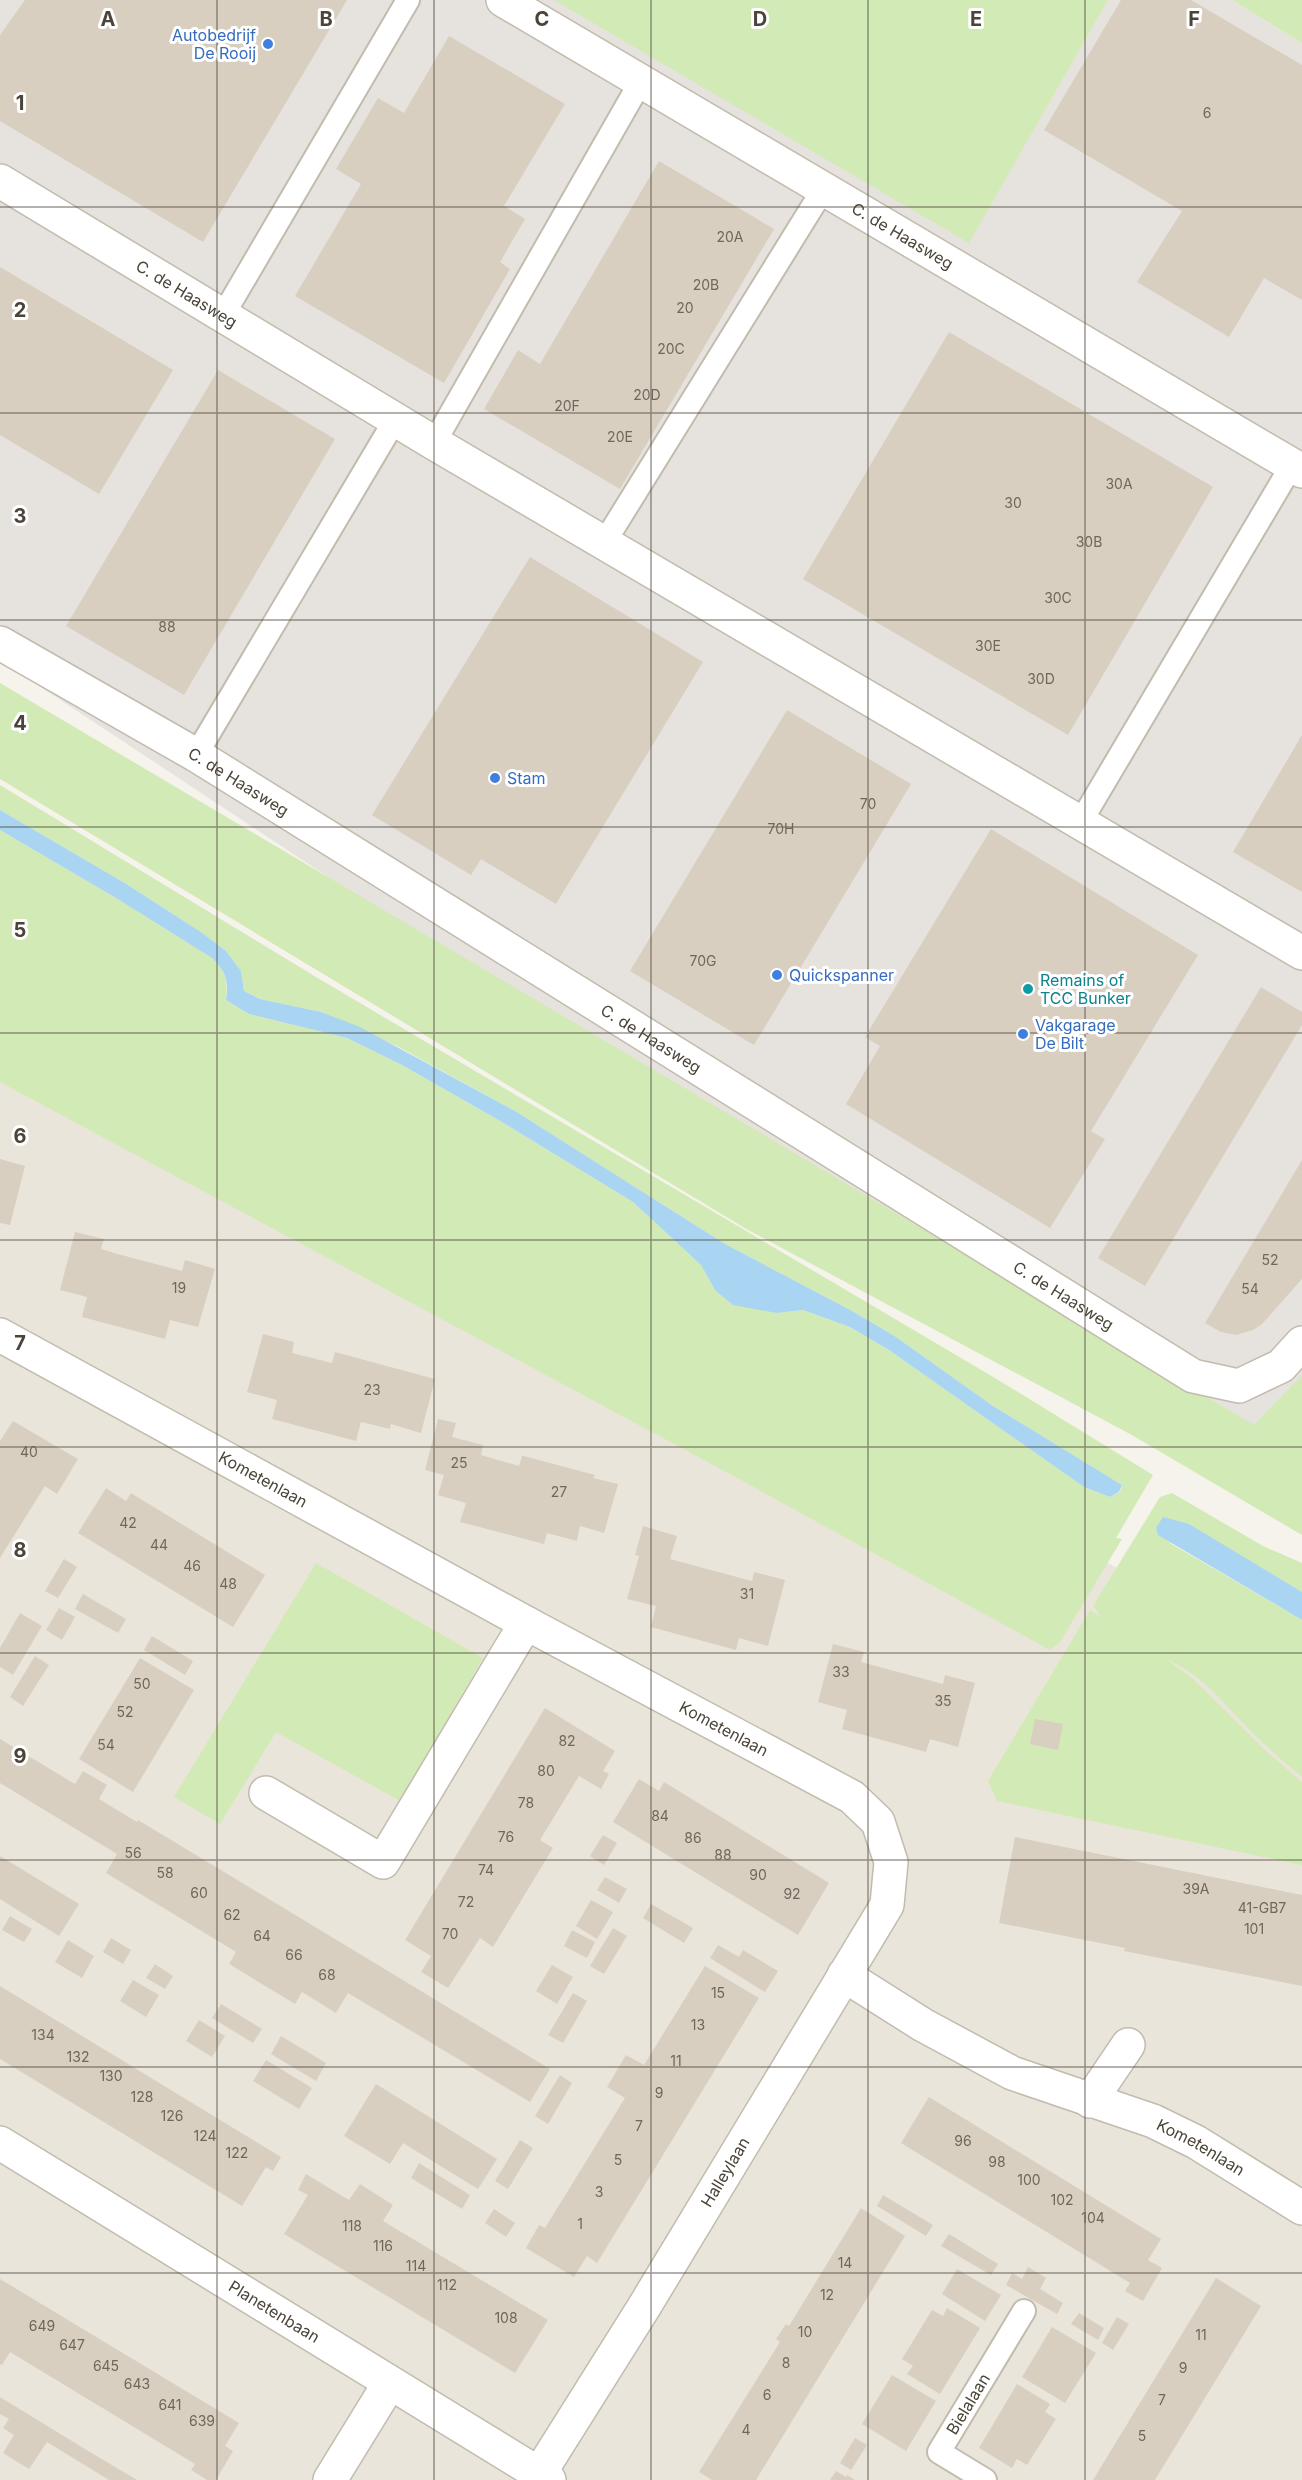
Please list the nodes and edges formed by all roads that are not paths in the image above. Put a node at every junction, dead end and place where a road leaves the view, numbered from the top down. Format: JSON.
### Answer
{"nodes":[{"id":1,"x":408,"y":0,"type":"edge"},
{"id":2,"x":503,"y":0,"type":"edge"},
{"id":3,"x":641,"y":81,"type":"junction"},
{"id":4,"x":0,"y":182,"type":"edge"},
{"id":5,"x":824,"y":188,"type":"junction"},
{"id":6,"x":222,"y":317,"type":"junction"},
{"id":7,"x":395,"y":420,"type":"junction"},
{"id":8,"x":434,"y":443,"type":"junction"},
{"id":9,"x":1297,"y":468,"type":"edge"},
{"id":10,"x":604,"y":543,"type":"junction"},
{"id":11,"x":0,"y":643,"type":"edge"},
{"id":12,"x":196,"y":755,"type":"junction"},
{"id":13,"x":1080,"y":823,"type":"junction"},
{"id":14,"x":1302,"y":953,"type":"edge"},
{"id":15,"x":0,"y":1335,"type":"edge"},
{"id":16,"x":1302,"y":1343,"type":"edge"},
{"id":17,"x":526,"y":1623,"type":"junction"},
{"id":18,"x":266,"y":1792,"type":"dead end"},
{"id":19,"x":891,"y":1862,"type":"joint"},
{"id":20,"x":844,"y":1975,"type":"junction"},
{"id":21,"x":1128,"y":2045,"type":"dead end"},
{"id":22,"x":1090,"y":2101,"type":"junction"},
{"id":23,"x":0,"y":2143,"type":"edge"},
{"id":24,"x":1302,"y":2208,"type":"edge"},
{"id":25,"x":1024,"y":2312,"type":"dead end"},
{"id":26,"x":390,"y":2384,"type":"junction"},
{"id":27,"x":544,"y":2477,"type":"edge"},
{"id":28,"x":330,"y":2480,"type":"edge"},
{"id":29,"x":985,"y":2480,"type":"edge"}],
"edges":[{"from":1,"to":6,"type":"lane"},
{"from":2,"to":3,"type":"street","name":"C. de Haasweg"},
{"from":3,"to":5,"type":"street","name":"C. de Haasweg"},
{"from":3,"to":8,"type":"lane"},
{"from":4,"to":6,"type":"street","name":"C. de Haasweg"},
{"from":5,"to":9,"type":"street","name":"C. de Haasweg"},
{"from":5,"to":10,"type":"lane"},
{"from":6,"to":7,"type":"street","name":"C. de Haasweg"},
{"from":7,"to":8,"type":"street","name":"C. de Haasweg"},
{"from":7,"to":12,"type":"lane"},
{"from":8,"to":10,"type":"street","name":"C. de Haasweg"},
{"from":9,"to":13,"type":"lane"},
{"from":10,"to":13,"type":"street","name":"C. de Haasweg"},
{"from":11,"to":12,"type":"street","name":"C. de Haasweg"},
{"from":12,"to":16,"type":"street","name":"C. de Haasweg"},
{"from":13,"to":14,"type":"street","name":"C. de Haasweg"},
{"from":15,"to":17,"type":"street","name":"Kometenlaan"},
{"from":17,"to":18,"type":"street"},
{"from":17,"to":19,"type":"street","name":"Kometenlaan"},
{"from":19,"to":20,"type":"street","name":"Halleylaan"},
{"from":20,"to":22,"type":"street","name":"Kometenlaan"},
{"from":20,"to":27,"type":"street","name":"Halleylaan"},
{"from":21,"to":22,"type":"street"},
{"from":22,"to":24,"type":"street","name":"Kometenlaan"},
{"from":23,"to":26,"type":"street","name":"Planetenbaan"},
{"from":25,"to":29,"type":"lane","name":"Bielalaan"},
{"from":26,"to":27,"type":"street","name":"Planetenbaan"},
{"from":26,"to":28,"type":"street"}]}
